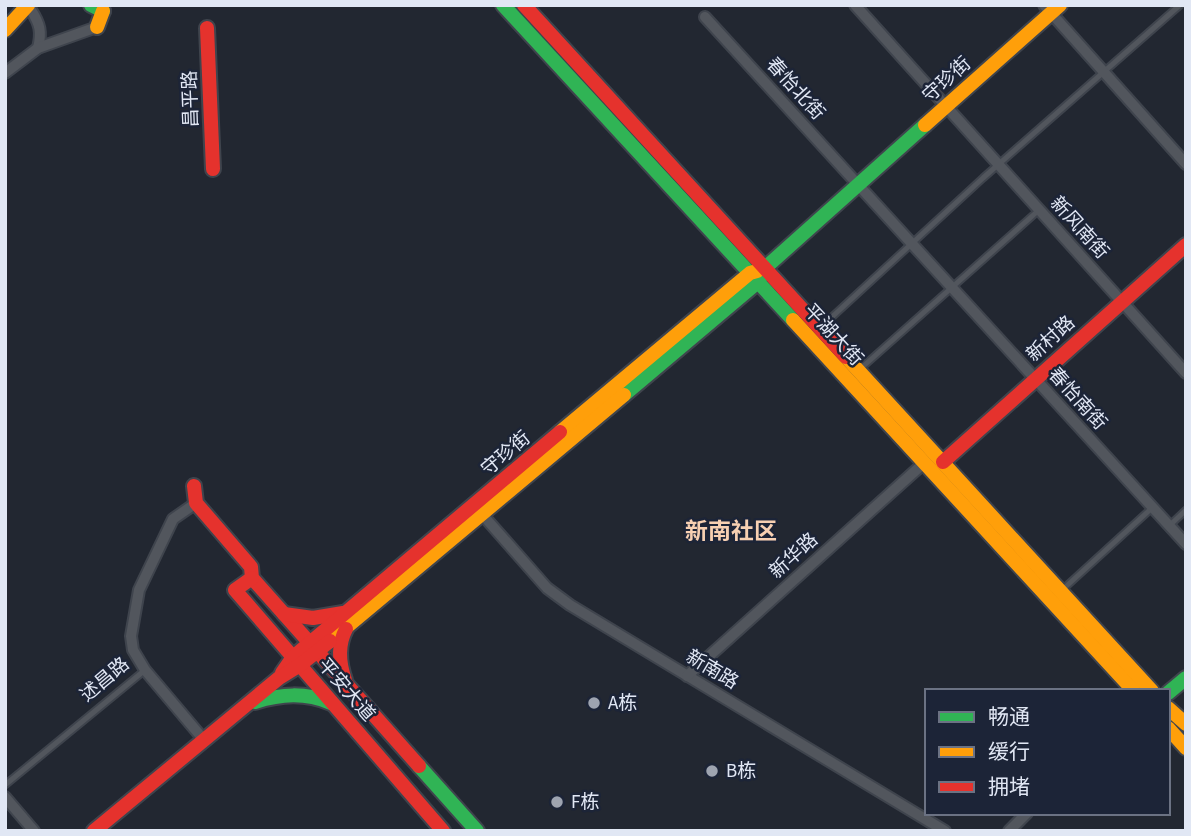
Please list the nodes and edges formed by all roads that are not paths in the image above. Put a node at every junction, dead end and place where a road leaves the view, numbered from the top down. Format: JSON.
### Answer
{"nodes":[{"id":1,"x":503,"y":5,"type":"edge"},
{"id":2,"x":524,"y":5,"type":"edge"},
{"id":3,"x":855,"y":5,"type":"edge"},
{"id":4,"x":1180,"y":5,"type":"edge"},
{"id":5,"x":27,"y":7,"type":"edge"},
{"id":6,"x":97,"y":8,"type":"edge"},
{"id":7,"x":1051,"y":8,"type":"edge"},
{"id":8,"x":705,"y":17,"type":"dead end"},
{"id":9,"x":97,"y":27,"type":"joint"},
{"id":10,"x":207,"y":28,"type":"dead end"},
{"id":11,"x":5,"y":30,"type":"edge"},
{"id":12,"x":38,"y":48,"type":"junction"},
{"id":13,"x":1104,"y":72,"type":"junction"},
{"id":14,"x":5,"y":73,"type":"edge"},
{"id":15,"x":946,"y":106,"type":"junction"},
{"id":16,"x":999,"y":164,"type":"junction"},
{"id":17,"x":1186,"y":164,"type":"edge"},
{"id":18,"x":213,"y":169,"type":"dead end"},
{"id":19,"x":858,"y":185,"type":"junction"},
{"id":20,"x":1039,"y":210,"type":"junction"},
{"id":21,"x":912,"y":244,"type":"junction"},
{"id":22,"x":1186,"y":245,"type":"edge"},
{"id":23,"x":765,"y":268,"type":"junction"},
{"id":24,"x":754,"y":278,"type":"junction"},
{"id":25,"x":952,"y":288,"type":"junction"},
{"id":26,"x":1122,"y":302,"type":"junction"},
{"id":27,"x":820,"y":328,"type":"junction"},
{"id":28,"x":859,"y":370,"type":"junction"},
{"id":29,"x":1186,"y":373,"type":"edge"},
{"id":30,"x":1035,"y":379,"type":"junction"},
{"id":31,"x":943,"y":462,"type":"junction"},
{"id":32,"x":924,"y":463,"type":"junction"},
{"id":33,"x":194,"y":486,"type":"dead end"},
{"id":34,"x":196,"y":503,"type":"junction"},
{"id":35,"x":1152,"y":507,"type":"junction"},
{"id":36,"x":1186,"y":510,"type":"edge"},
{"id":37,"x":481,"y":513,"type":"junction"},
{"id":38,"x":1169,"y":526,"type":"junction"},
{"id":39,"x":1186,"y":544,"type":"edge"},
{"id":40,"x":252,"y":578,"type":"junction"},
{"id":41,"x":1061,"y":591,"type":"junction"},
{"id":42,"x":284,"y":614,"type":"junction"},
{"id":43,"x":348,"y":619,"type":"junction"},
{"id":44,"x":313,"y":647,"type":"junction"},
{"id":45,"x":296,"y":661,"type":"junction"},
{"id":46,"x":145,"y":670,"type":"junction"},
{"id":47,"x":687,"y":676,"type":"junction"},
{"id":48,"x":1186,"y":678,"type":"edge"},
{"id":49,"x":347,"y":684,"type":"junction"},
{"id":50,"x":1132,"y":689,"type":"edge"},
{"id":51,"x":1150,"y":689,"type":"edge"},
{"id":52,"x":1170,"y":691,"type":"edge"},
{"id":53,"x":247,"y":704,"type":"junction"},
{"id":54,"x":333,"y":704,"type":"junction"},
{"id":55,"x":1170,"y":710,"type":"edge"},
{"id":56,"x":1186,"y":724,"type":"edge"},
{"id":57,"x":1170,"y":730,"type":"edge"},
{"id":58,"x":204,"y":740,"type":"junction"},
{"id":59,"x":1186,"y":748,"type":"edge"},
{"id":60,"x":5,"y":785,"type":"edge"},
{"id":61,"x":5,"y":797,"type":"edge"},
{"id":62,"x":1025,"y":815,"type":"edge"},
{"id":63,"x":34,"y":831,"type":"edge"},
{"id":64,"x":94,"y":831,"type":"edge"},
{"id":65,"x":443,"y":831,"type":"edge"},
{"id":66,"x":477,"y":831,"type":"edge"},
{"id":67,"x":945,"y":831,"type":"edge"},
{"id":68,"x":1009,"y":831,"type":"edge"}],
"edges":[{"from":1,"to":24,"type":"street","name":"平湖大街"},
{"from":2,"to":23,"type":"street","name":"平湖大街"},
{"from":3,"to":15,"type":"street","name":"新风南街"},
{"from":4,"to":13,"type":"lane"},
{"from":5,"to":11,"type":"street"},
{"from":5,"to":12,"type":"street"},
{"from":6,"to":9,"type":"street"},
{"from":7,"to":13,"type":"street"},
{"from":7,"to":15,"type":"street","name":"守珍街"},
{"from":8,"to":19,"type":"street","name":"春怡北街"},
{"from":9,"to":12,"type":"street"},
{"from":10,"to":18,"type":"street","name":"昌平路"},
{"from":12,"to":14,"type":"street"},
{"from":13,"to":16,"type":"lane"},
{"from":13,"to":17,"type":"street"},
{"from":15,"to":16,"type":"street","name":"新风南街"},
{"from":15,"to":19,"type":"street","name":"守珍街"},
{"from":16,"to":20,"type":"street","name":"新风南街"},
{"from":16,"to":21,"type":"lane"},
{"from":19,"to":21,"type":"street","name":"春怡南街"},
{"from":19,"to":23,"type":"street","name":"守珍街"},
{"from":20,"to":25,"type":"lane"},
{"from":20,"to":26,"type":"street","name":"新风南街"},
{"from":21,"to":25,"type":"street","name":"春怡南街"},
{"from":21,"to":27,"type":"lane"},
{"from":22,"to":26,"type":"street","name":"新村路"},
{"from":23,"to":24,"type":"street","name":"守珍街"},
{"from":23,"to":27,"type":"street","name":"平湖大街"},
{"from":24,"to":32,"type":"street","name":"平湖大街"},
{"from":24,"to":37,"type":"street","name":"守珍街"},
{"from":24,"to":43,"type":"street","name":"守珍街"},
{"from":25,"to":28,"type":"lane"},
{"from":25,"to":30,"type":"street","name":"春怡南街"},
{"from":26,"to":29,"type":"street","name":"新风南街"},
{"from":26,"to":30,"type":"street","name":"新村路"},
{"from":27,"to":28,"type":"street","name":"平湖大街"},
{"from":28,"to":31,"type":"street","name":"平湖大街"},
{"from":30,"to":31,"type":"street","name":"新村路"},
{"from":30,"to":35,"type":"street","name":"春怡南街"},
{"from":31,"to":41,"type":"street","name":"平湖大街"},
{"from":32,"to":47,"type":"street","name":"新华路"},
{"from":32,"to":50,"type":"street","name":"平湖大街"},
{"from":33,"to":34,"type":"street"},
{"from":34,"to":40,"type":"street","name":"平安大道"},
{"from":34,"to":46,"type":"street","name":"述昌路"},
{"from":35,"to":38,"type":"street","name":"春怡南街"},
{"from":35,"to":41,"type":"lane"},
{"from":36,"to":38,"type":"lane"},
{"from":37,"to":43,"type":"street","name":"守珍街"},
{"from":37,"to":47,"type":"street","name":"新南路"},
{"from":38,"to":39,"type":"street","name":"春怡南街"},
{"from":40,"to":42,"type":"street","name":"平安大道"},
{"from":40,"to":45,"type":"street","name":"平安大道"},
{"from":41,"to":51,"type":"street","name":"平湖大街"},
{"from":42,"to":43,"type":"street"},
{"from":42,"to":44,"type":"street","name":"平安大道"},
{"from":43,"to":44,"type":"street","name":"守珍街"},
{"from":43,"to":49,"type":"street"},
{"from":44,"to":45,"type":"street","name":"守珍街"},
{"from":44,"to":49,"type":"street","name":"平安大道"},
{"from":45,"to":53,"type":"street","name":"守珍街"},
{"from":45,"to":54,"type":"street","name":"平安大道"},
{"from":46,"to":58,"type":"street"},
{"from":46,"to":60,"type":"lane","name":"述昌路"},
{"from":47,"to":67,"type":"street","name":"新南路"},
{"from":48,"to":52,"type":"street"},
{"from":49,"to":66,"type":"street","name":"平安大道"},
{"from":53,"to":54,"type":"street"},
{"from":53,"to":58,"type":"street","name":"守珍街"},
{"from":54,"to":65,"type":"street","name":"平安大道"},
{"from":55,"to":56,"type":"street"},
{"from":57,"to":59,"type":"street"},
{"from":58,"to":64,"type":"street","name":"守珍街"},
{"from":61,"to":63,"type":"street"},
{"from":62,"to":68,"type":"street"}]}
